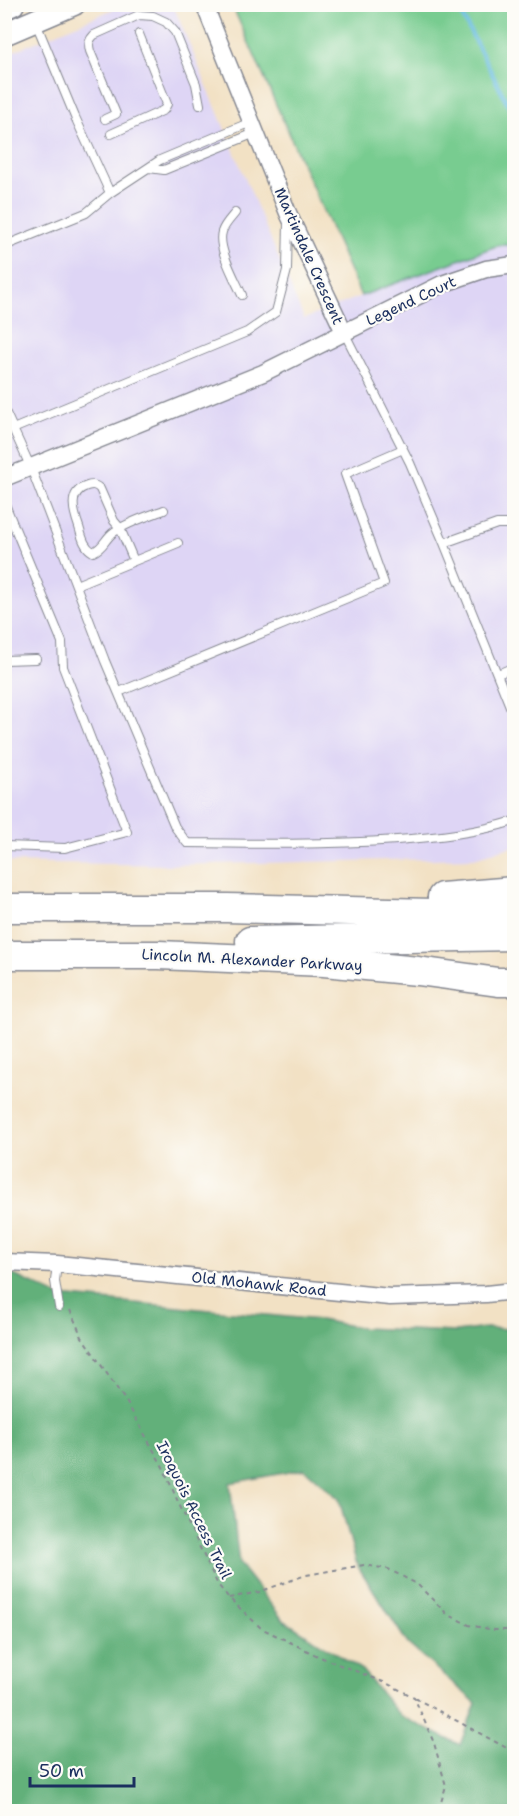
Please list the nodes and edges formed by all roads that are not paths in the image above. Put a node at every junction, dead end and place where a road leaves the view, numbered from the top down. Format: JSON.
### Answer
{"nodes":[{"id":1,"x":14,"y":4,"type":"edge"},
{"id":2,"x":74,"y":4,"type":"edge"},
{"id":3,"x":204,"y":4,"type":"edge"},
{"id":4,"x":4,"y":8,"type":"edge"},
{"id":5,"x":35,"y":21,"type":"junction"},
{"id":6,"x":4,"y":34,"type":"edge"},
{"id":7,"x":139,"y":34,"type":"dead end"},
{"id":8,"x":200,"y":105,"type":"dead end"},
{"id":9,"x":105,"y":119,"type":"dead end"},
{"id":10,"x":253,"y":127,"type":"junction"},
{"id":11,"x":111,"y":134,"type":"dead end"},
{"id":12,"x":110,"y":193,"type":"junction"},
{"id":13,"x":235,"y":213,"type":"dead end"},
{"id":14,"x":288,"y":213,"type":"junction"},
{"id":15,"x":4,"y":246,"type":"edge"},
{"id":16,"x":514,"y":265,"type":"edge"},
{"id":17,"x":242,"y":295,"type":"dead end"},
{"id":18,"x":344,"y":332,"type":"junction"},
{"id":19,"x":4,"y":409,"type":"edge"},
{"id":20,"x":13,"y":429,"type":"junction"},
{"id":21,"x":403,"y":449,"type":"junction"},
{"id":22,"x":31,"y":468,"type":"junction"},
{"id":23,"x":4,"y":478,"type":"edge"},
{"id":24,"x":4,"y":502,"type":"edge"},
{"id":25,"x":514,"y":504,"type":"edge"},
{"id":26,"x":164,"y":510,"type":"dead end"},
{"id":27,"x":514,"y":516,"type":"edge"},
{"id":28,"x":514,"y":525,"type":"edge"},
{"id":29,"x":120,"y":528,"type":"junction"},
{"id":30,"x":178,"y":543,"type":"dead end"},
{"id":31,"x":444,"y":543,"type":"junction"},
{"id":32,"x":134,"y":561,"type":"junction"},
{"id":33,"x":76,"y":585,"type":"junction"},
{"id":34,"x":4,"y":660,"type":"edge"},
{"id":35,"x":36,"y":660,"type":"dead end"},
{"id":36,"x":514,"y":668,"type":"edge"},
{"id":37,"x":498,"y":674,"type":"junction"},
{"id":38,"x":118,"y":692,"type":"junction"},
{"id":39,"x":514,"y":716,"type":"edge"},
{"id":40,"x":514,"y":821,"type":"edge"},
{"id":41,"x":4,"y":846,"type":"edge"},
{"id":42,"x":514,"y":891,"type":"edge"},
{"id":43,"x":177,"y":907,"type":"junction"},
{"id":44,"x":4,"y":908,"type":"edge"},
{"id":45,"x":514,"y":915,"type":"edge"},
{"id":46,"x":514,"y":936,"type":"edge"},
{"id":47,"x":159,"y":954,"type":"junction"},
{"id":48,"x":4,"y":955,"type":"edge"},
{"id":49,"x":509,"y":985,"type":"edge"},
{"id":50,"x":4,"y":1262,"type":"edge"},
{"id":51,"x":57,"y":1264,"type":"junction"},
{"id":52,"x":514,"y":1291,"type":"edge"},
{"id":53,"x":58,"y":1307,"type":"road end"}],
"edges":[{"from":1,"to":4,"type":"main road"},
{"from":2,"to":5,"type":"main road"},
{"from":3,"to":10,"type":"street","name":"Martindale Crescent"},
{"from":5,"to":6,"type":"main road"},
{"from":5,"to":12,"type":"lane"},
{"from":7,"to":11,"type":"lane"},
{"from":8,"to":9,"type":"lane"},
{"from":10,"to":12,"type":"lane"},
{"from":10,"to":14,"type":"street","name":"Martindale Crescent"},
{"from":12,"to":15,"type":"lane"},
{"from":13,"to":17,"type":"lane"},
{"from":14,"to":18,"type":"street","name":"Martindale Crescent"},
{"from":14,"to":20,"type":"lane"},
{"from":16,"to":18,"type":"street","name":"Legend Court"},
{"from":18,"to":21,"type":"lane"},
{"from":18,"to":22,"type":"street","name":"Martindale Crescent"},
{"from":19,"to":20,"type":"lane"},
{"from":20,"to":22,"type":"lane"},
{"from":21,"to":31,"type":"lane"},
{"from":21,"to":38,"type":"lane"},
{"from":22,"to":23,"type":"street","name":"Martindale Crescent"},
{"from":22,"to":33,"type":"lane"},
{"from":24,"to":41,"type":"lane"},
{"from":25,"to":27,"type":"lane"},
{"from":26,"to":29,"type":"lane"},
{"from":28,"to":31,"type":"lane"},
{"from":29,"to":29,"type":"lane"},
{"from":29,"to":32,"type":"lane"},
{"from":30,"to":32,"type":"lane"},
{"from":31,"to":37,"type":"lane"},
{"from":32,"to":33,"type":"lane"},
{"from":33,"to":38,"type":"lane"},
{"from":34,"to":35,"type":"lane"},
{"from":36,"to":37,"type":"lane"},
{"from":37,"to":39,"type":"lane"},
{"from":38,"to":40,"type":"lane"},
{"from":42,"to":43,"type":"highway"},
{"from":43,"to":44,"type":"highway"},
{"from":43,"to":45,"type":"highway"},
{"from":46,"to":47,"type":"highway"},
{"from":47,"to":48,"type":"highway","name":"Lincoln M. Alexander Parkway"},
{"from":47,"to":49,"type":"highway","name":"Lincoln M. Alexander Parkway"},
{"from":50,"to":51,"type":"street","name":"Old Mohawk Road"},
{"from":51,"to":52,"type":"street","name":"Old Mohawk Road"},
{"from":51,"to":53,"type":"lane"}]}
